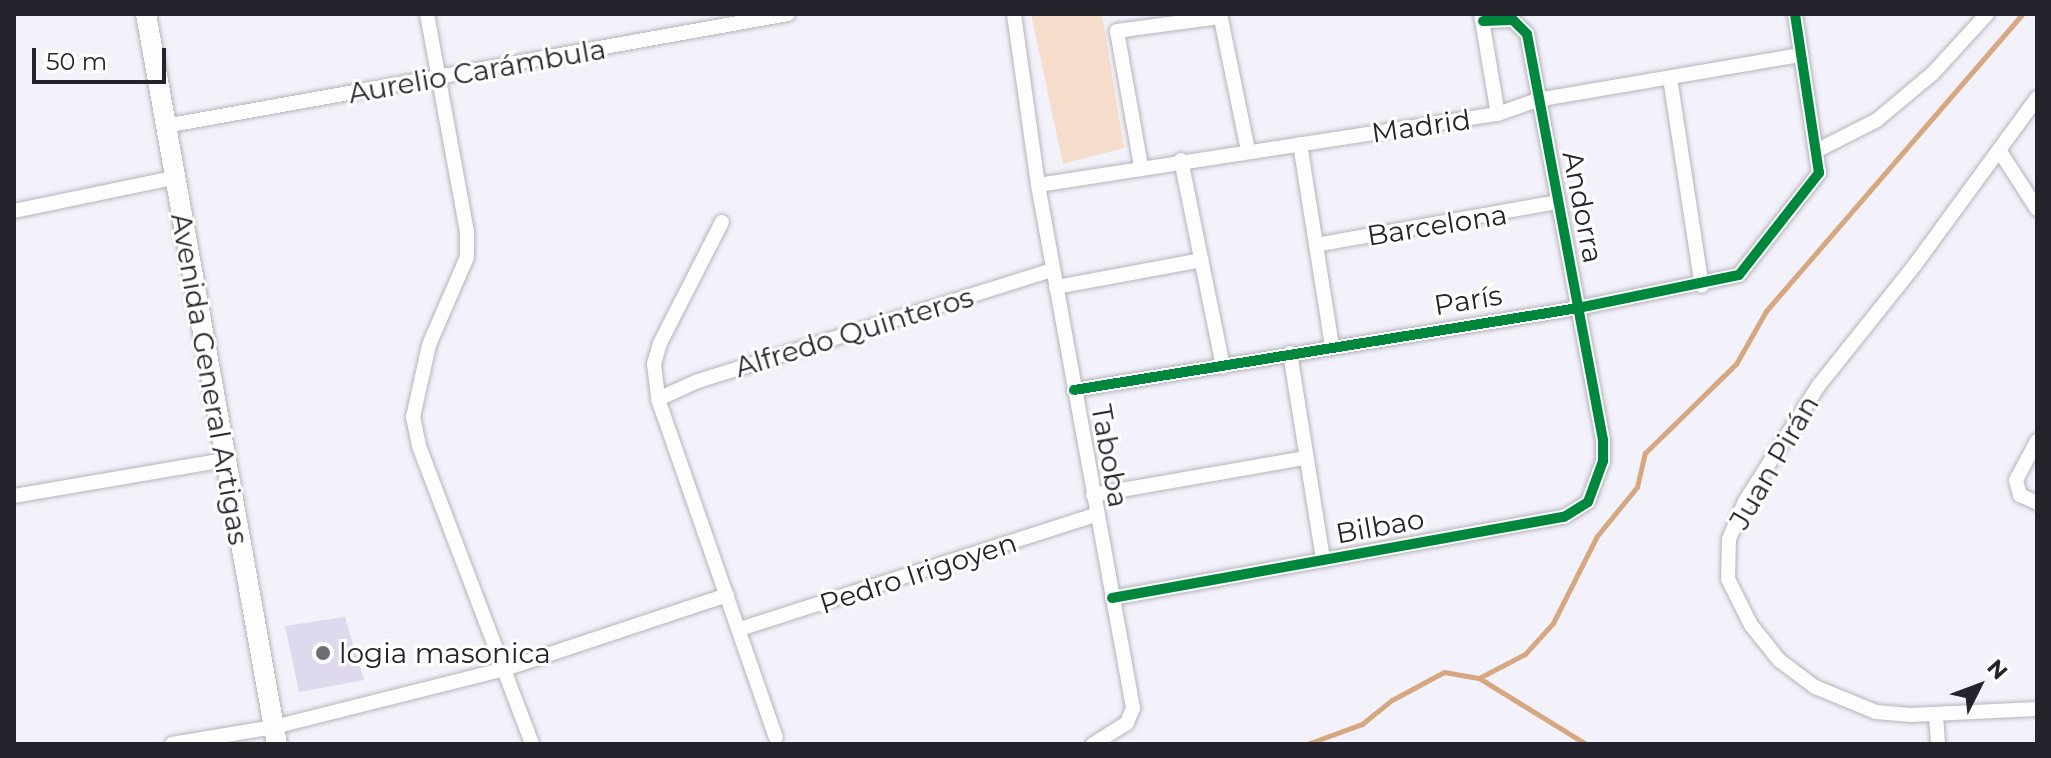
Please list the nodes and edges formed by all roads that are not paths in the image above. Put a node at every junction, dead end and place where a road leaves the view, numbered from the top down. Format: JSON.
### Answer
{"nodes":[{"id":1,"x":146,"y":14,"type":"edge"},
{"id":2,"x":427,"y":14,"type":"edge"},
{"id":3,"x":788,"y":14,"type":"edge"},
{"id":4,"x":1014,"y":14,"type":"edge"},
{"id":5,"x":1795,"y":14,"type":"edge"},
{"id":6,"x":1987,"y":14,"type":"edge"},
{"id":7,"x":1220,"y":15,"type":"edge"},
{"id":8,"x":1482,"y":18,"type":"edge"},
{"id":9,"x":706,"y":21,"type":"edge"},
{"id":10,"x":1801,"y":55,"type":"junction"},
{"id":11,"x":1670,"y":78,"type":"junction"},
{"id":12,"x":438,"y":79,"type":"junction"},
{"id":13,"x":2037,"y":98,"type":"edge"},
{"id":14,"x":1537,"y":100,"type":"junction"},
{"id":15,"x":1498,"y":114,"type":"junction"},
{"id":16,"x":165,"y":126,"type":"junction"},
{"id":17,"x":1300,"y":144,"type":"junction"},
{"id":18,"x":1248,"y":150,"type":"junction"},
{"id":19,"x":1999,"y":150,"type":"junction"},
{"id":20,"x":1816,"y":151,"type":"junction"},
{"id":21,"x":1181,"y":160,"type":"junction"},
{"id":22,"x":1141,"y":166,"type":"junction"},
{"id":23,"x":173,"y":178,"type":"junction"},
{"id":24,"x":1038,"y":185,"type":"junction"},
{"id":25,"x":1558,"y":202,"type":"junction"},
{"id":26,"x":2037,"y":209,"type":"edge"},
{"id":27,"x":14,"y":211,"type":"edge"},
{"id":28,"x":722,"y":222,"type":"dead end"},
{"id":29,"x":1316,"y":245,"type":"junction"},
{"id":30,"x":1202,"y":260,"type":"junction"},
{"id":31,"x":1053,"y":270,"type":"junction"},
{"id":32,"x":1702,"y":286,"type":"junction"},
{"id":33,"x":1056,"y":287,"type":"junction"},
{"id":34,"x":1578,"y":308,"type":"junction"},
{"id":35,"x":1332,"y":345,"type":"junction"},
{"id":36,"x":1290,"y":353,"type":"junction"},
{"id":37,"x":1223,"y":367,"type":"junction"},
{"id":38,"x":1074,"y":390,"type":"junction"},
{"id":39,"x":658,"y":399,"type":"junction"},
{"id":40,"x":1603,"y":440,"type":"joint"},
{"id":41,"x":2037,"y":441,"type":"edge"},
{"id":42,"x":1306,"y":458,"type":"junction"},
{"id":43,"x":225,"y":460,"type":"junction"},
{"id":44,"x":1093,"y":495,"type":"junction"},
{"id":45,"x":14,"y":496,"type":"edge"},
{"id":46,"x":2037,"y":503,"type":"edge"},
{"id":47,"x":1096,"y":515,"type":"junction"},
{"id":48,"x":1323,"y":560,"type":"junction"},
{"id":49,"x":727,"y":595,"type":"junction"},
{"id":50,"x":1112,"y":598,"type":"junction"},
{"id":51,"x":740,"y":629,"type":"junction"},
{"id":52,"x":505,"y":669,"type":"junction"},
{"id":53,"x":2037,"y":709,"type":"edge"},
{"id":54,"x":1936,"y":715,"type":"junction"},
{"id":55,"x":276,"y":736,"type":"edge"},
{"id":56,"x":776,"y":737,"type":"dead end"},
{"id":57,"x":172,"y":744,"type":"edge"},
{"id":58,"x":532,"y":744,"type":"edge"},
{"id":59,"x":1093,"y":744,"type":"edge"},
{"id":60,"x":1938,"y":744,"type":"edge"}],
"edges":[{"from":1,"to":16,"type":"main road","name":"Avenida General Artigas"},
{"from":2,"to":12,"type":"street"},
{"from":3,"to":9,"type":"street","name":"Aurelio Carámbula"},
{"from":4,"to":24,"type":"street","name":"Taboba"},
{"from":5,"to":10,"type":"street"},
{"from":6,"to":20,"type":"street"},
{"from":7,"to":18,"type":"street"},
{"from":7,"to":22,"type":"street"},
{"from":8,"to":14,"type":"street","name":"Andorra"},
{"from":8,"to":15,"type":"street"},
{"from":9,"to":12,"type":"street","name":"Aurelio Carámbula"},
{"from":10,"to":11,"type":"street","name":"Madrid"},
{"from":10,"to":20,"type":"street"},
{"from":11,"to":14,"type":"street","name":"Madrid"},
{"from":11,"to":32,"type":"street"},
{"from":12,"to":16,"type":"street","name":"Aurelio Carámbula"},
{"from":12,"to":52,"type":"street"},
{"from":13,"to":19,"type":"street","name":"Juan Pirán"},
{"from":14,"to":15,"type":"street","name":"Madrid"},
{"from":14,"to":25,"type":"street","name":"Andorra"},
{"from":15,"to":17,"type":"street","name":"Madrid"},
{"from":16,"to":23,"type":"main road","name":"Avenida General Artigas"},
{"from":17,"to":18,"type":"street","name":"Madrid"},
{"from":17,"to":29,"type":"street"},
{"from":18,"to":21,"type":"street","name":"Madrid"},
{"from":19,"to":26,"type":"street"},
{"from":19,"to":54,"type":"street","name":"Juan Pirán"},
{"from":20,"to":32,"type":"street","name":"París"},
{"from":21,"to":22,"type":"street","name":"Madrid"},
{"from":21,"to":30,"type":"street"},
{"from":22,"to":24,"type":"street","name":"Madrid"},
{"from":23,"to":27,"type":"street"},
{"from":23,"to":43,"type":"main road","name":"Avenida General Artigas"},
{"from":24,"to":31,"type":"street","name":"Taboba"},
{"from":25,"to":29,"type":"street","name":"Barcelona"},
{"from":25,"to":34,"type":"street","name":"Andorra"},
{"from":28,"to":39,"type":"street"},
{"from":29,"to":35,"type":"street"},
{"from":30,"to":33,"type":"street"},
{"from":30,"to":37,"type":"street"},
{"from":31,"to":33,"type":"street","name":"Taboba"},
{"from":31,"to":39,"type":"street","name":"Alfredo Quinteros"},
{"from":32,"to":34,"type":"street","name":"París"},
{"from":33,"to":38,"type":"street","name":"Taboba"},
{"from":34,"to":35,"type":"street","name":"París"},
{"from":34,"to":40,"type":"street","name":"Andorra"},
{"from":35,"to":36,"type":"street","name":"París"},
{"from":36,"to":37,"type":"street","name":"París"},
{"from":36,"to":42,"type":"street"},
{"from":37,"to":38,"type":"street","name":"París"},
{"from":38,"to":44,"type":"street","name":"Taboba"},
{"from":39,"to":49,"type":"street"},
{"from":40,"to":48,"type":"street","name":"Bilbao"},
{"from":41,"to":46,"type":"street"},
{"from":42,"to":44,"type":"street"},
{"from":42,"to":48,"type":"street"},
{"from":43,"to":45,"type":"street"},
{"from":43,"to":55,"type":"main road","name":"Avenida General Artigas"},
{"from":44,"to":47,"type":"street","name":"Taboba"},
{"from":47,"to":50,"type":"street","name":"Taboba"},
{"from":47,"to":51,"type":"street","name":"Pedro Irigoyen"},
{"from":48,"to":50,"type":"street","name":"Bilbao"},
{"from":49,"to":51,"type":"street"},
{"from":49,"to":52,"type":"street"},
{"from":50,"to":59,"type":"street","name":"Taboba"},
{"from":51,"to":56,"type":"street"},
{"from":52,"to":55,"type":"street"},
{"from":52,"to":58,"type":"street"},
{"from":53,"to":54,"type":"street","name":"Juan Pirán"},
{"from":54,"to":60,"type":"street"},
{"from":55,"to":57,"type":"street"}]}
